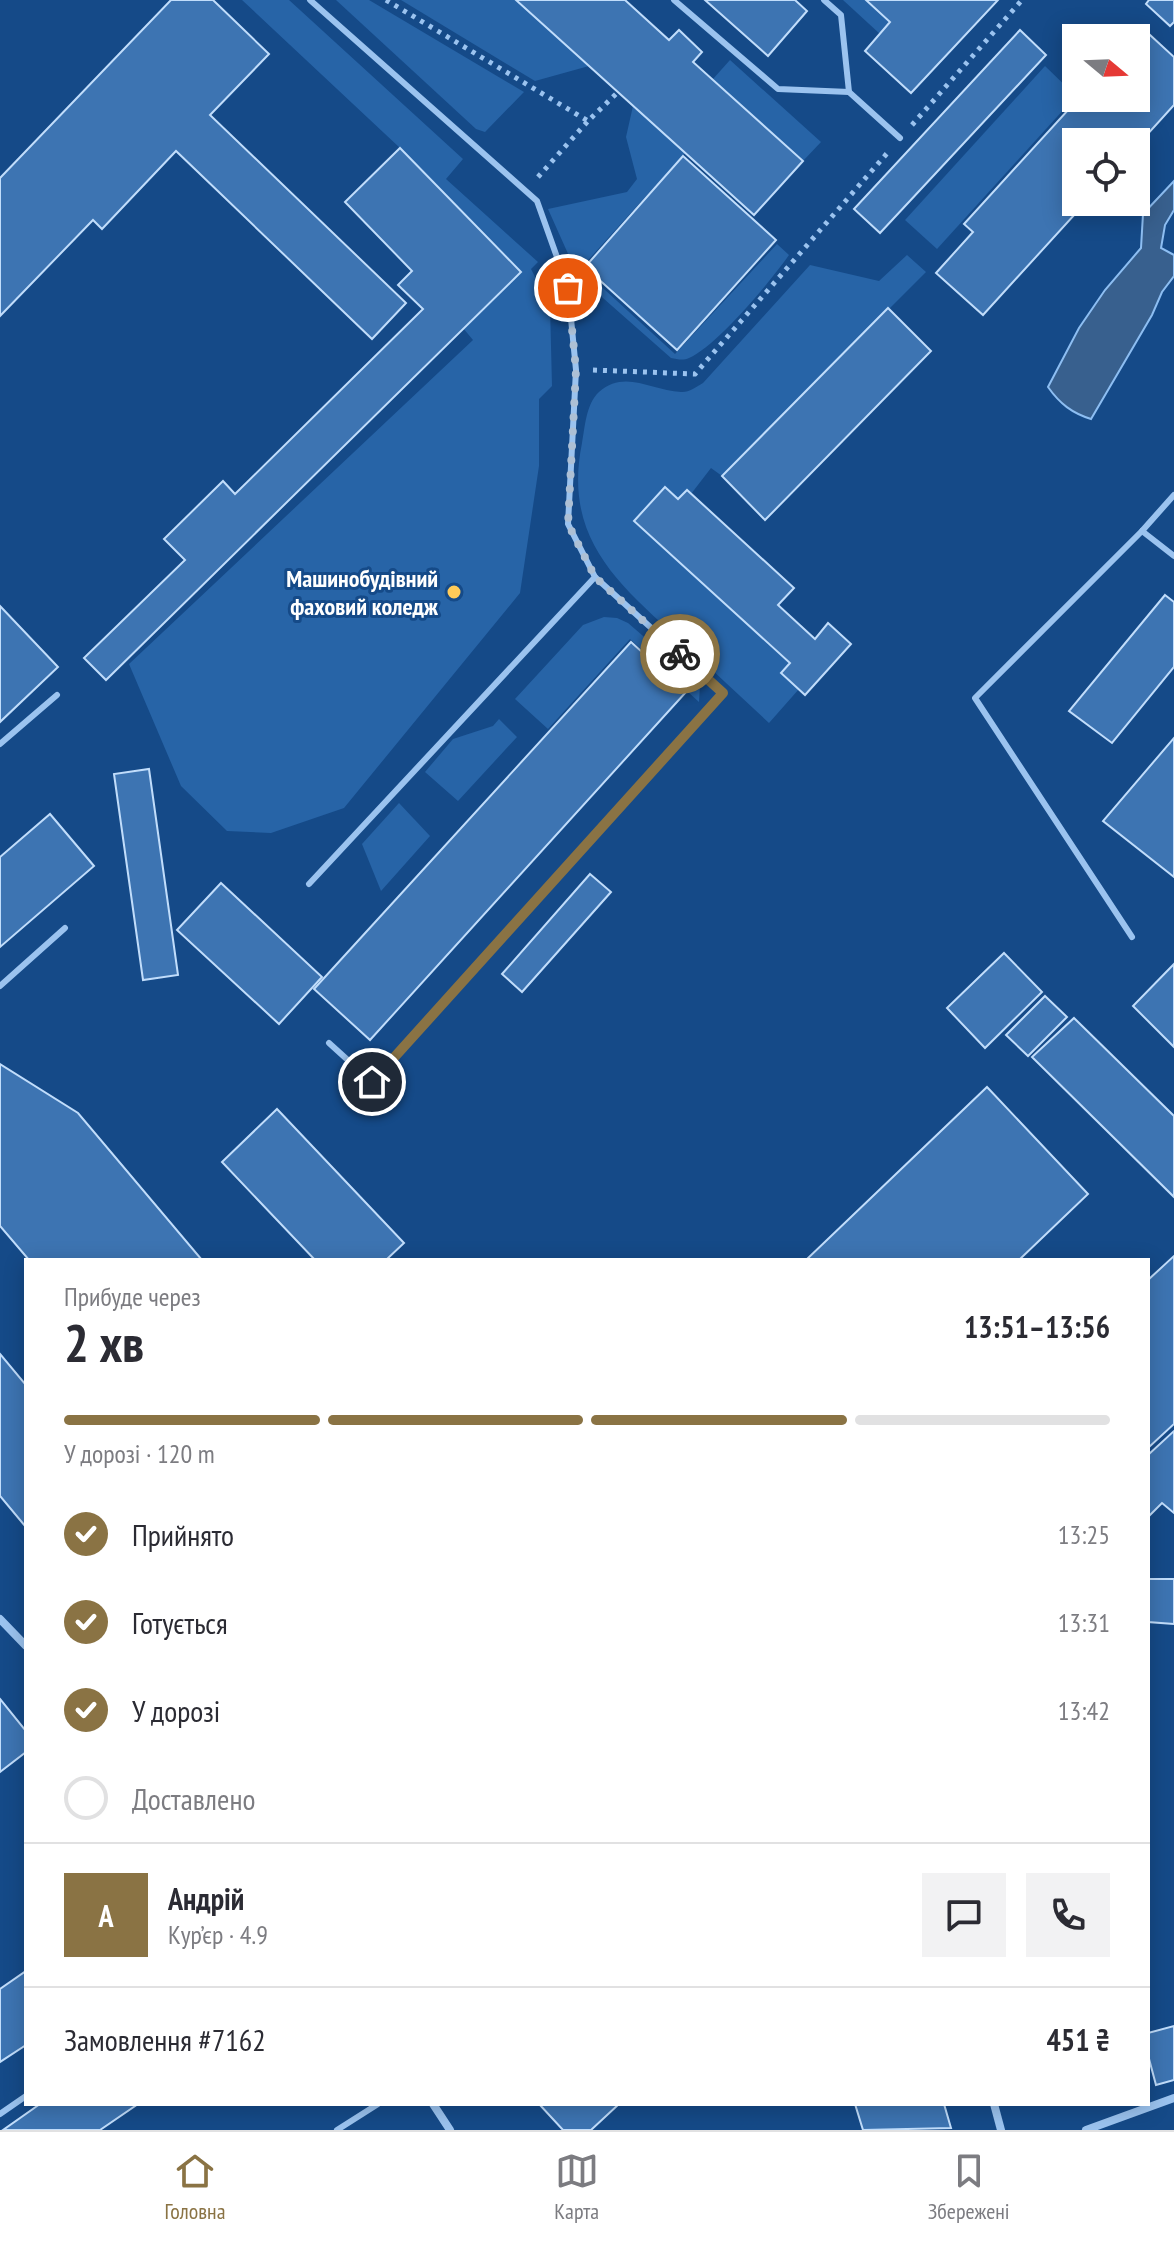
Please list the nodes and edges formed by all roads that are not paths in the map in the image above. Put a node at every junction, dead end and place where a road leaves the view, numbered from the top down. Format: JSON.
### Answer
{"nodes":[{"id":1,"x":310,"y":0,"type":"edge"},
{"id":2,"x":674,"y":0,"type":"edge"},
{"id":3,"x":824,"y":0,"type":"edge"},
{"id":4,"x":849,"y":92,"type":"junction"},
{"id":5,"x":900,"y":138,"type":"road end"},
{"id":6,"x":1174,"y":495,"type":"edge"},
{"id":7,"x":1142,"y":531,"type":"junction"},
{"id":8,"x":1174,"y":556,"type":"edge"},
{"id":9,"x":595,"y":577,"type":"junction"},
{"id":10,"x":57,"y":695,"type":"dead end"},
{"id":11,"x":0,"y":744,"type":"edge"},
{"id":12,"x":309,"y":884,"type":"dead end"},
{"id":13,"x":65,"y":928,"type":"dead end"},
{"id":14,"x":1132,"y":937,"type":"dead end"},
{"id":15,"x":0,"y":986,"type":"edge"},
{"id":16,"x":329,"y":1043,"type":"dead end"},
{"id":17,"x":0,"y":1619,"type":"edge"},
{"id":18,"x":24,"y":1644,"type":"edge"},
{"id":19,"x":24,"y":2097,"type":"edge"},
{"id":20,"x":1174,"y":2098,"type":"edge"},
{"id":21,"x":375,"y":2106,"type":"edge"},
{"id":22,"x":434,"y":2106,"type":"edge"},
{"id":23,"x":995,"y":2106,"type":"edge"},
{"id":24,"x":0,"y":2114,"type":"edge"},
{"id":25,"x":337,"y":2130,"type":"edge"},
{"id":26,"x":450,"y":2130,"type":"edge"},
{"id":27,"x":1001,"y":2130,"type":"edge"},
{"id":28,"x":1086,"y":2130,"type":"edge"}],
"edges":[{"from":1,"to":9,"type":"lane"},
{"from":2,"to":4,"type":"lane"},
{"from":3,"to":4,"type":"lane"},
{"from":4,"to":5,"type":"lane"},
{"from":6,"to":7,"type":"lane"},
{"from":7,"to":8,"type":"lane"},
{"from":7,"to":14,"type":"lane"},
{"from":9,"to":12,"type":"lane"},
{"from":9,"to":16,"type":"lane"},
{"from":10,"to":11,"type":"lane"},
{"from":13,"to":15,"type":"lane"},
{"from":17,"to":18,"type":"street"},
{"from":19,"to":24,"type":"lane"},
{"from":20,"to":28,"type":"street"},
{"from":21,"to":25,"type":"lane"},
{"from":22,"to":26,"type":"street"},
{"from":23,"to":27,"type":"street"}]}
